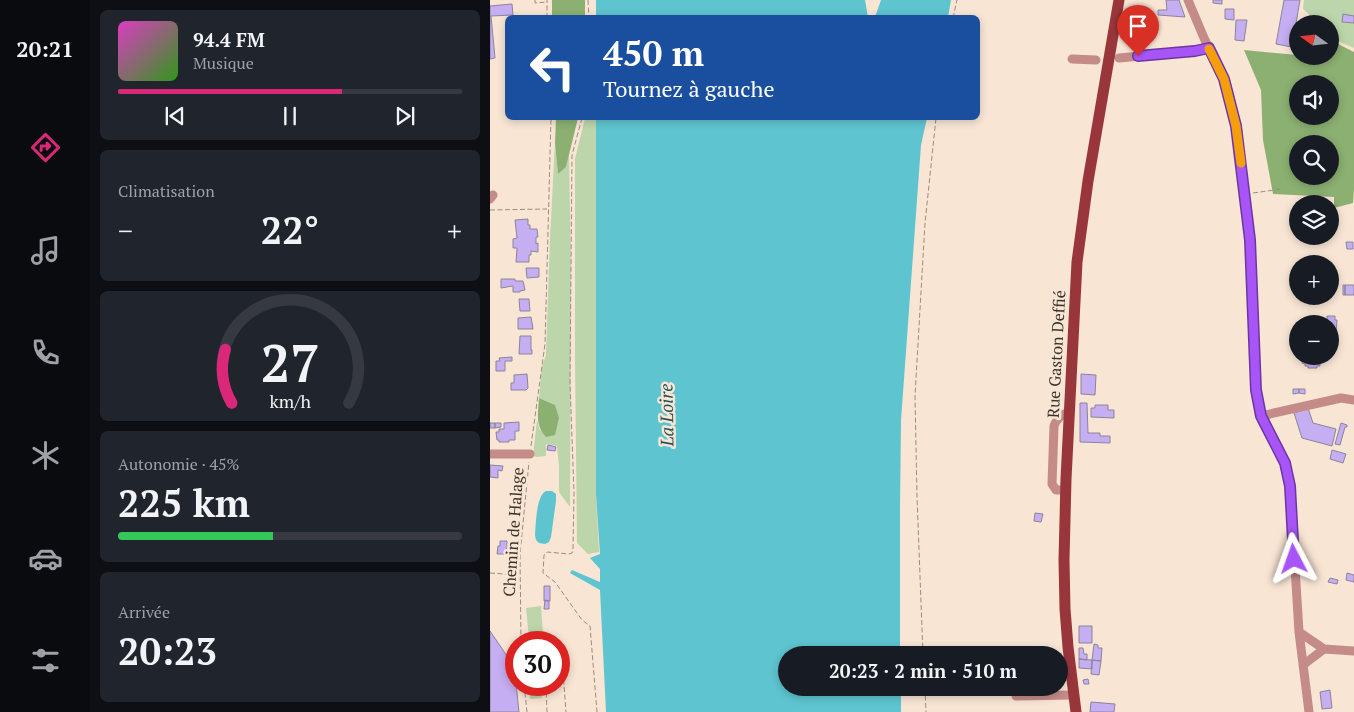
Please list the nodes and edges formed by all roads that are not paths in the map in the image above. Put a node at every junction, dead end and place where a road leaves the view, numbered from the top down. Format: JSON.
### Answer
{"nodes":[{"id":1,"x":1119,"y":0,"type":"edge"},
{"id":2,"x":1188,"y":0,"type":"edge"},
{"id":3,"x":1209,"y":48,"type":"junction"},
{"id":4,"x":1119,"y":58,"type":"dead end"},
{"id":5,"x":1072,"y":59,"type":"dead end"},
{"id":6,"x":1096,"y":60,"type":"dead end"},
{"id":7,"x":1354,"y":400,"type":"edge"},
{"id":8,"x":1261,"y":416,"type":"junction"},
{"id":9,"x":490,"y":454,"type":"edge"},
{"id":10,"x":530,"y":454,"type":"road end"},
{"id":11,"x":1299,"y":632,"type":"junction"},
{"id":12,"x":1324,"y":649,"type":"junction"},
{"id":13,"x":1354,"y":651,"type":"edge"},
{"id":14,"x":1303,"y":664,"type":"junction"},
{"id":15,"x":1068,"y":695,"type":"edge"},
{"id":16,"x":1074,"y":695,"type":"junction"},
{"id":17,"x":1076,"y":712,"type":"edge"},
{"id":18,"x":1309,"y":712,"type":"edge"}],
"edges":[{"from":1,"to":16,"type":"main road","name":"Rue Gaston Deffié"},
{"from":2,"to":3,"type":"street"},
{"from":3,"to":4,"type":"street"},
{"from":3,"to":8,"type":"street"},
{"from":5,"to":6,"type":"street"},
{"from":7,"to":8,"type":"street"},
{"from":8,"to":11,"type":"street"},
{"from":9,"to":10,"type":"street"},
{"from":11,"to":12,"type":"street"},
{"from":11,"to":14,"type":"street"},
{"from":12,"to":13,"type":"street"},
{"from":12,"to":14,"type":"street"},
{"from":14,"to":18,"type":"street"},
{"from":15,"to":16,"type":"street"},
{"from":16,"to":17,"type":"main road","name":"Rue Gaston Deffié"}]}
